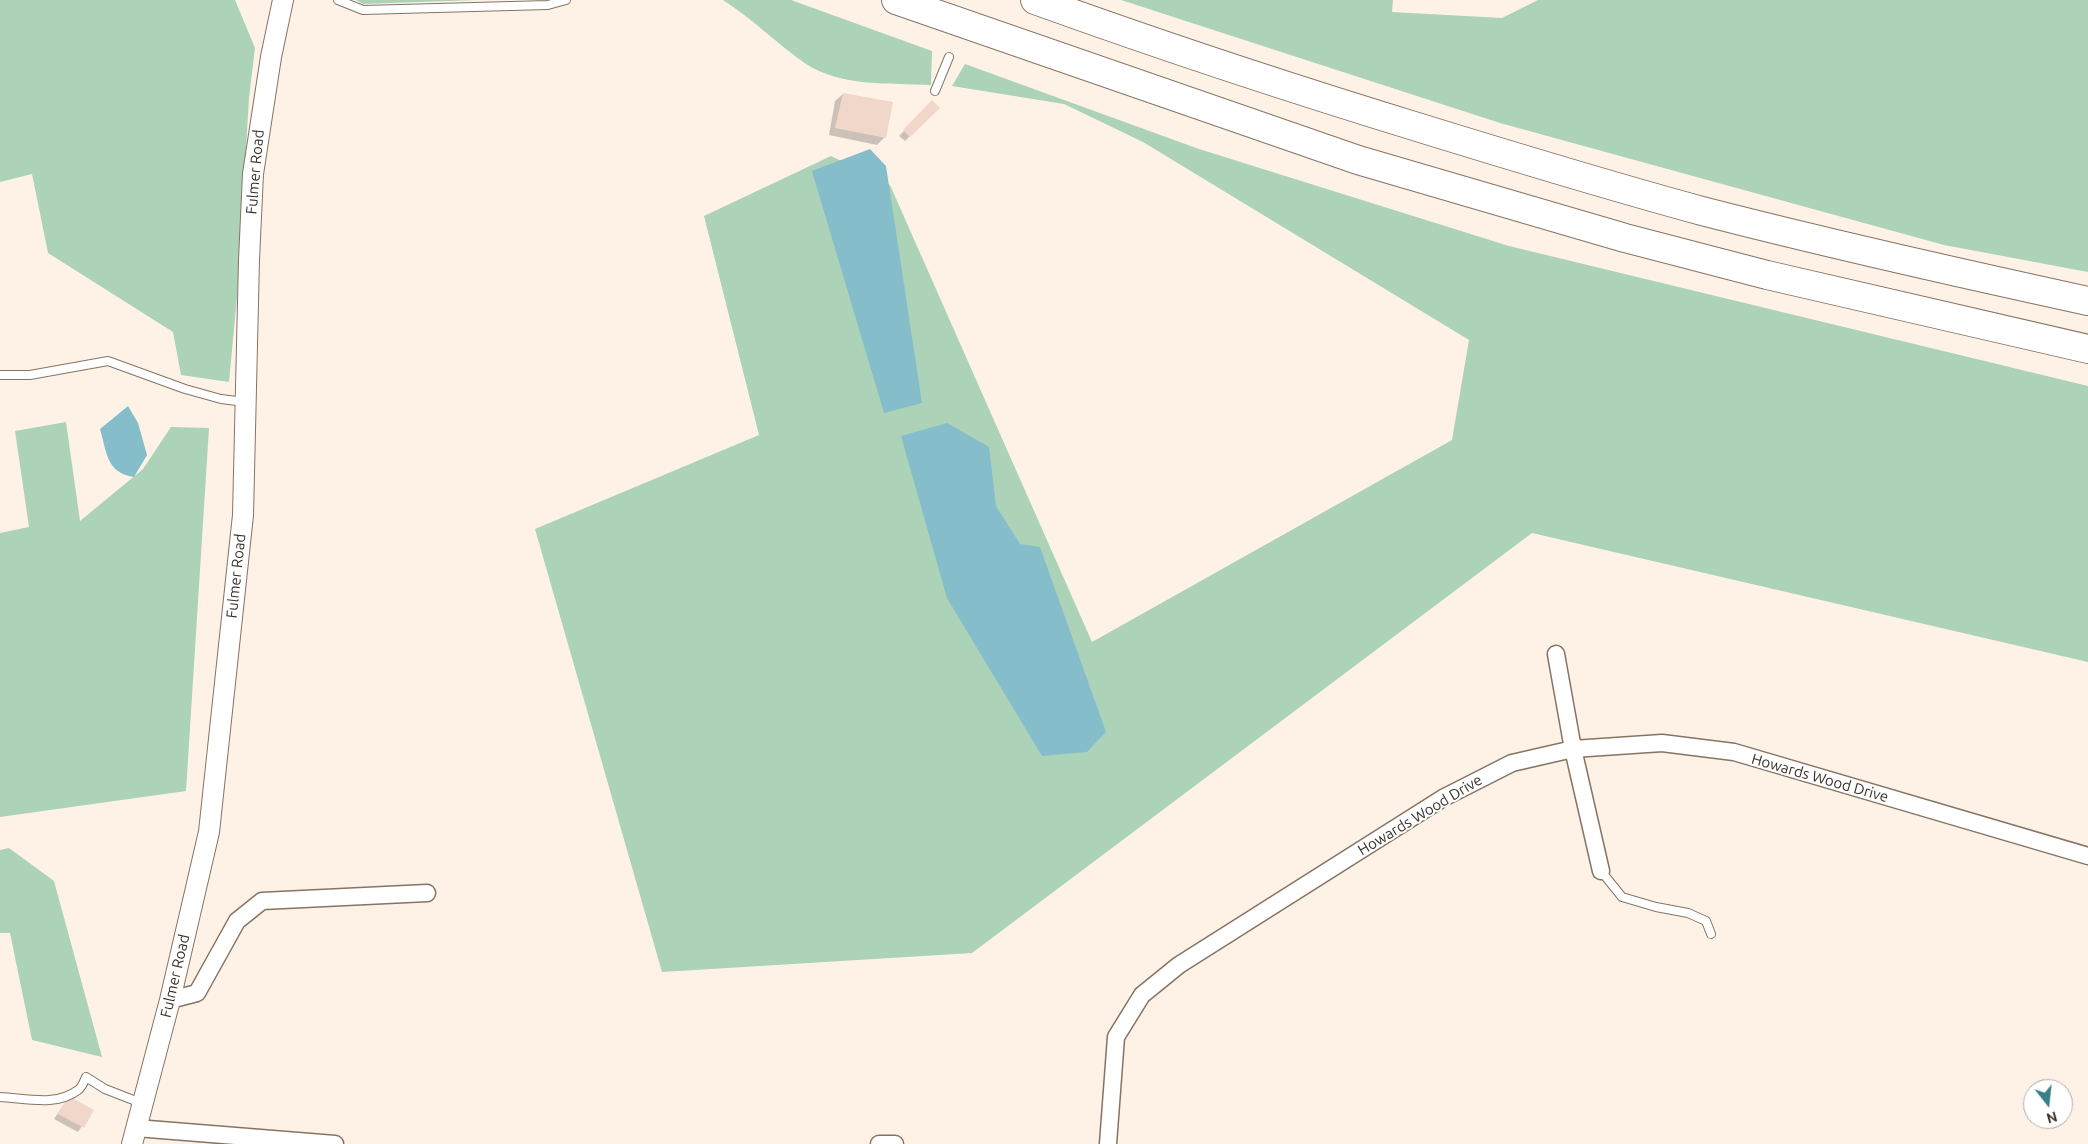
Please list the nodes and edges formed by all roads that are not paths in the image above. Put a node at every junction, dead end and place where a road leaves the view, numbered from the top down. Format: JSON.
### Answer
{"nodes":[{"id":1,"x":283,"y":0,"type":"edge"},
{"id":2,"x":338,"y":0,"type":"edge"},
{"id":3,"x":566,"y":0,"type":"edge"},
{"id":4,"x":896,"y":0,"type":"edge"},
{"id":5,"x":1035,"y":0,"type":"edge"},
{"id":6,"x":949,"y":57,"type":"dead end"},
{"id":7,"x":935,"y":91,"type":"dead end"},
{"id":8,"x":2088,"y":301,"type":"edge"},
{"id":9,"x":2088,"y":349,"type":"edge"},
{"id":10,"x":0,"y":374,"type":"edge"},
{"id":11,"x":247,"y":402,"type":"junction"},
{"id":12,"x":1556,"y":654,"type":"dead end"},
{"id":13,"x":1572,"y":749,"type":"junction"},
{"id":14,"x":2088,"y":856,"type":"edge"},
{"id":15,"x":1601,"y":872,"type":"joint"},
{"id":16,"x":427,"y":893,"type":"dead end"},
{"id":17,"x":1710,"y":934,"type":"dead end"},
{"id":18,"x":170,"y":1000,"type":"junction"},
{"id":19,"x":0,"y":1097,"type":"edge"},
{"id":20,"x":143,"y":1104,"type":"junction"},
{"id":21,"x":134,"y":1136,"type":"edge"},
{"id":22,"x":334,"y":1144,"type":"edge"},
{"id":23,"x":879,"y":1144,"type":"edge"},
{"id":24,"x":883,"y":1144,"type":"edge"},
{"id":25,"x":896,"y":1144,"type":"edge"},
{"id":26,"x":1108,"y":1144,"type":"edge"}],
"edges":[{"from":1,"to":11,"type":"street","name":"Fulmer Road"},
{"from":2,"to":3,"type":"lane"},
{"from":4,"to":9,"type":"highway"},
{"from":5,"to":8,"type":"highway"},
{"from":6,"to":7,"type":"lane"},
{"from":10,"to":11,"type":"lane"},
{"from":11,"to":18,"type":"street","name":"Fulmer Road"},
{"from":12,"to":13,"type":"street"},
{"from":13,"to":14,"type":"street","name":"Howards Wood Drive"},
{"from":13,"to":15,"type":"street"},
{"from":13,"to":26,"type":"street","name":"Howards Wood Drive"},
{"from":15,"to":17,"type":"lane"},
{"from":16,"to":18,"type":"street"},
{"from":18,"to":20,"type":"street","name":"Fulmer Road"},
{"from":19,"to":20,"type":"lane"},
{"from":20,"to":21,"type":"street","name":"Fulmer Road"},
{"from":21,"to":22,"type":"street"},
{"from":23,"to":24,"type":"street"},
{"from":24,"to":25,"type":"street"}]}
